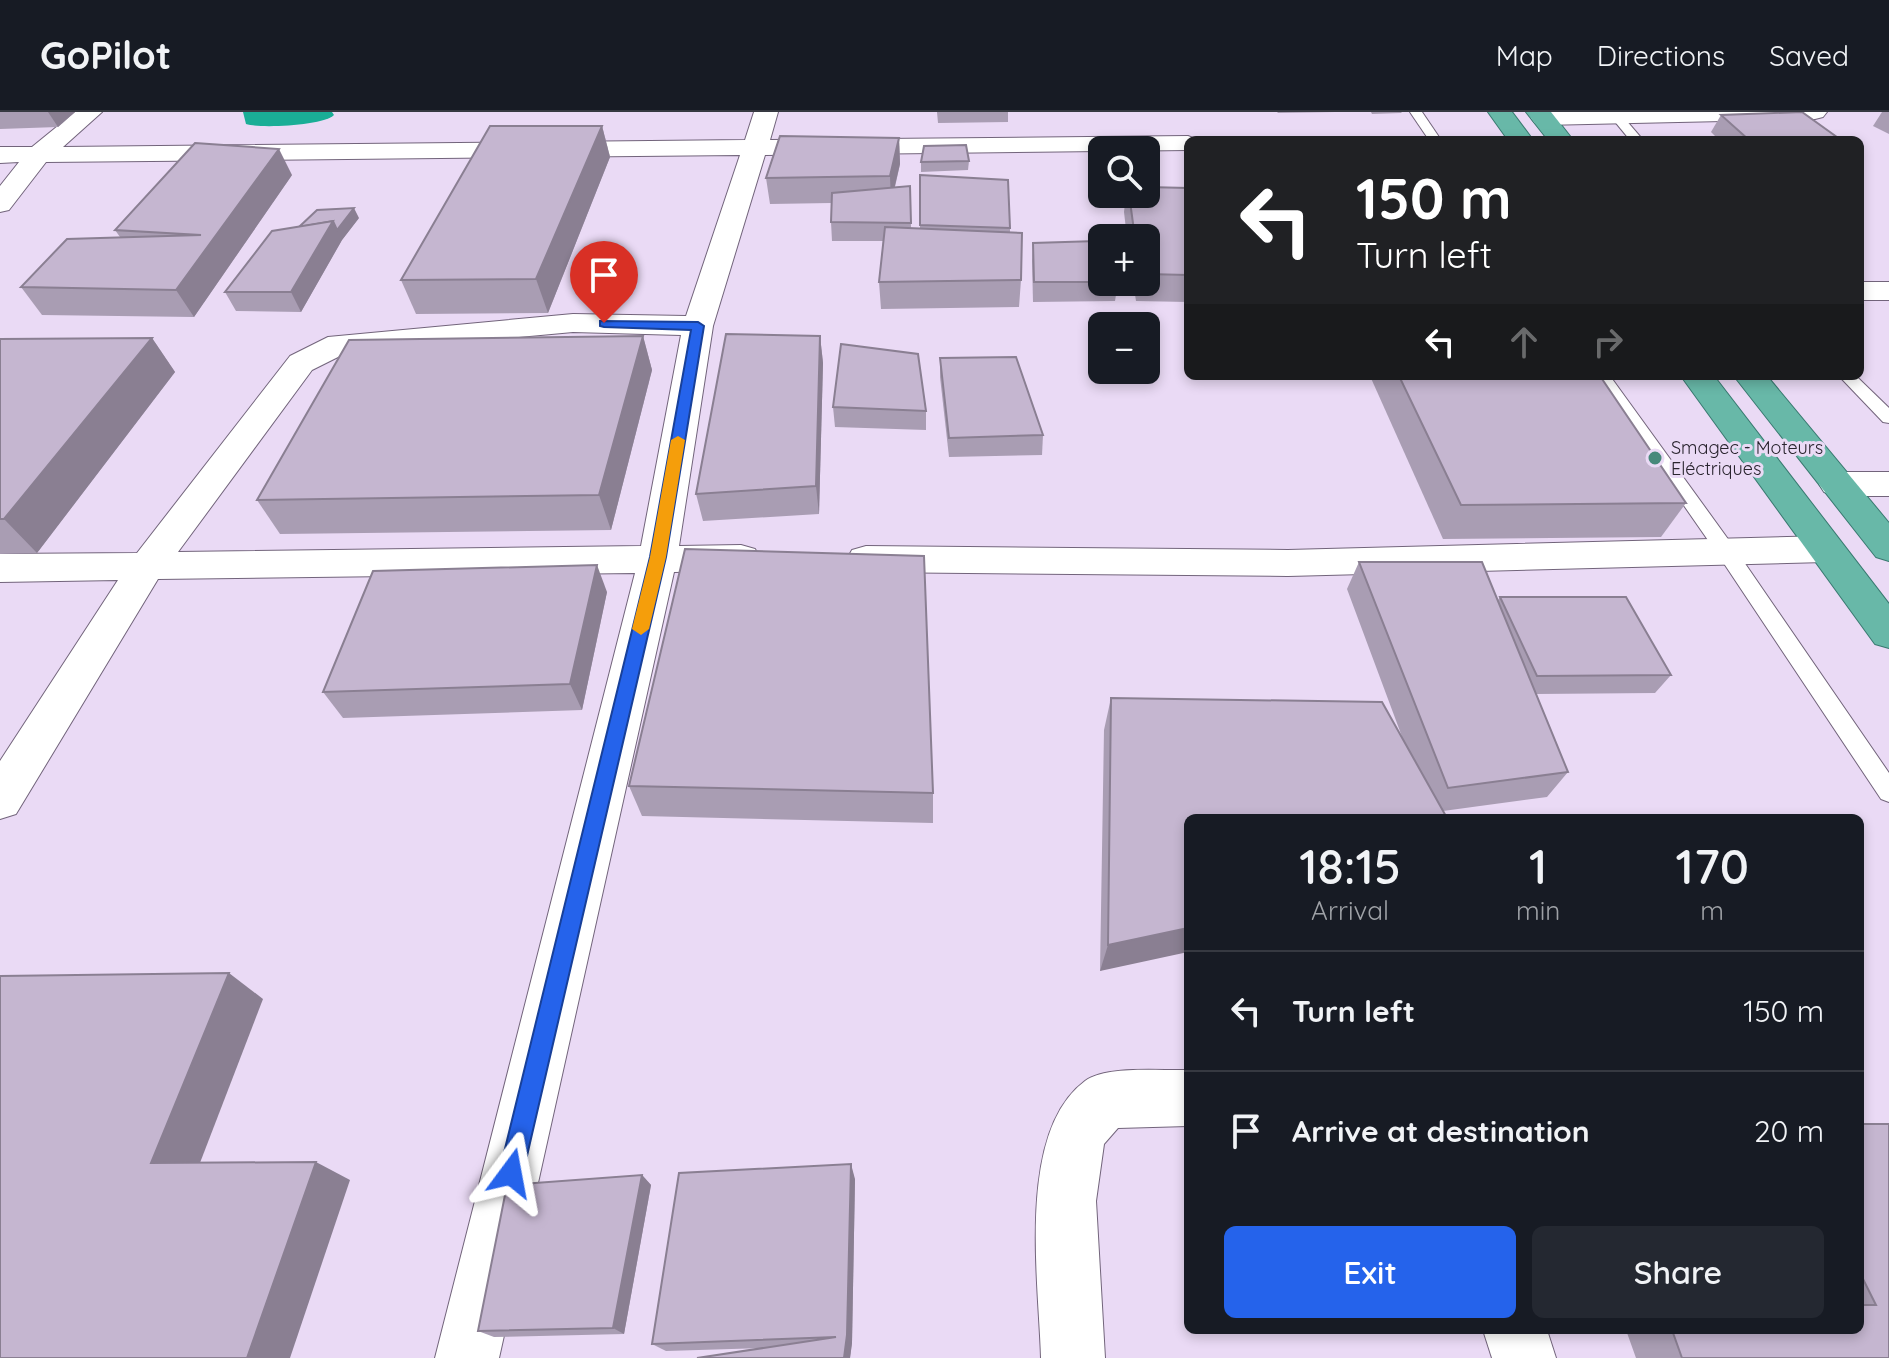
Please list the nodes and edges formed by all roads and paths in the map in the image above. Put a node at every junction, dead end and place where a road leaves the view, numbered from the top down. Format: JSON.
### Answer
{"nodes":[{"id":1,"x":90,"y":112,"type":"edge"},
{"id":2,"x":1416,"y":112,"type":"edge"},
{"id":3,"x":1500,"y":112,"type":"edge"},
{"id":4,"x":1815,"y":112,"type":"edge"},
{"id":5,"x":1615,"y":114,"type":"edge"},
{"id":6,"x":1541,"y":115,"type":"edge"},
{"id":7,"x":760,"y":130,"type":"edge"},
{"id":8,"x":1432,"y":136,"type":"edge"},
{"id":9,"x":1518,"y":136,"type":"edge"},
{"id":10,"x":1558,"y":136,"type":"edge"},
{"id":11,"x":1634,"y":136,"type":"edge"},
{"id":12,"x":1184,"y":143,"type":"edge"},
{"id":13,"x":0,"y":155,"type":"edge"},
{"id":14,"x":38,"y":155,"type":"junction"},
{"id":15,"x":0,"y":204,"type":"edge"},
{"id":16,"x":1864,"y":291,"type":"edge"},
{"id":17,"x":1889,"y":291,"type":"edge"},
{"id":18,"x":698,"y":326,"type":"junction"},
{"id":19,"x":1605,"y":380,"type":"edge"},
{"id":20,"x":1700,"y":380,"type":"edge"},
{"id":21,"x":1753,"y":380,"type":"edge"},
{"id":22,"x":1851,"y":380,"type":"edge"},
{"id":23,"x":1889,"y":418,"type":"edge"},
{"id":24,"x":1837,"y":484,"type":"junction"},
{"id":25,"x":1889,"y":484,"type":"edge"},
{"id":26,"x":1889,"y":548,"type":"edge"},
{"id":27,"x":1825,"y":549,"type":"junction"},
{"id":28,"x":1726,"y":551,"type":"junction"},
{"id":29,"x":658,"y":557,"type":"junction"},
{"id":30,"x":784,"y":558,"type":"edge"},
{"id":31,"x":831,"y":559,"type":"edge"},
{"id":32,"x":0,"y":568,"type":"edge"},
{"id":33,"x":145,"y":569,"type":"junction"},
{"id":34,"x":1889,"y":633,"type":"edge"},
{"id":35,"x":1889,"y":792,"type":"edge"},
{"id":36,"x":0,"y":800,"type":"edge"},
{"id":37,"x":1184,"y":1098,"type":"edge"},
{"id":38,"x":1516,"y":1334,"type":"edge"},
{"id":39,"x":467,"y":1358,"type":"edge"},
{"id":40,"x":1073,"y":1358,"type":"edge"},
{"id":41,"x":1524,"y":1358,"type":"edge"}],
"edges":[{"from":1,"to":14,"type":"street"},
{"from":2,"to":8,"type":"lane"},
{"from":3,"to":9,"type":"highway"},
{"from":4,"to":5,"type":"street"},
{"from":5,"to":6,"type":"street"},
{"from":5,"to":11,"type":"lane"},
{"from":6,"to":10,"type":"highway"},
{"from":7,"to":12,"type":"street"},
{"from":7,"to":14,"type":"street"},
{"from":7,"to":18,"type":"street"},
{"from":13,"to":14,"type":"street"},
{"from":14,"to":15,"type":"street"},
{"from":16,"to":17,"type":"street"},
{"from":18,"to":29,"type":"street"},
{"from":18,"to":33,"type":"street"},
{"from":19,"to":28,"type":"lane"},
{"from":20,"to":27,"type":"highway"},
{"from":21,"to":24,"type":"highway"},
{"from":22,"to":23,"type":"lane"},
{"from":24,"to":25,"type":"street"},
{"from":24,"to":26,"type":"highway"},
{"from":27,"to":28,"type":"street"},
{"from":27,"to":34,"type":"highway"},
{"from":28,"to":31,"type":"street"},
{"from":28,"to":35,"type":"lane"},
{"from":29,"to":30,"type":"street"},
{"from":29,"to":33,"type":"street"},
{"from":29,"to":39,"type":"street"},
{"from":32,"to":33,"type":"street"},
{"from":33,"to":36,"type":"street"},
{"from":37,"to":40,"type":"street"},
{"from":38,"to":41,"type":"street"}]}
